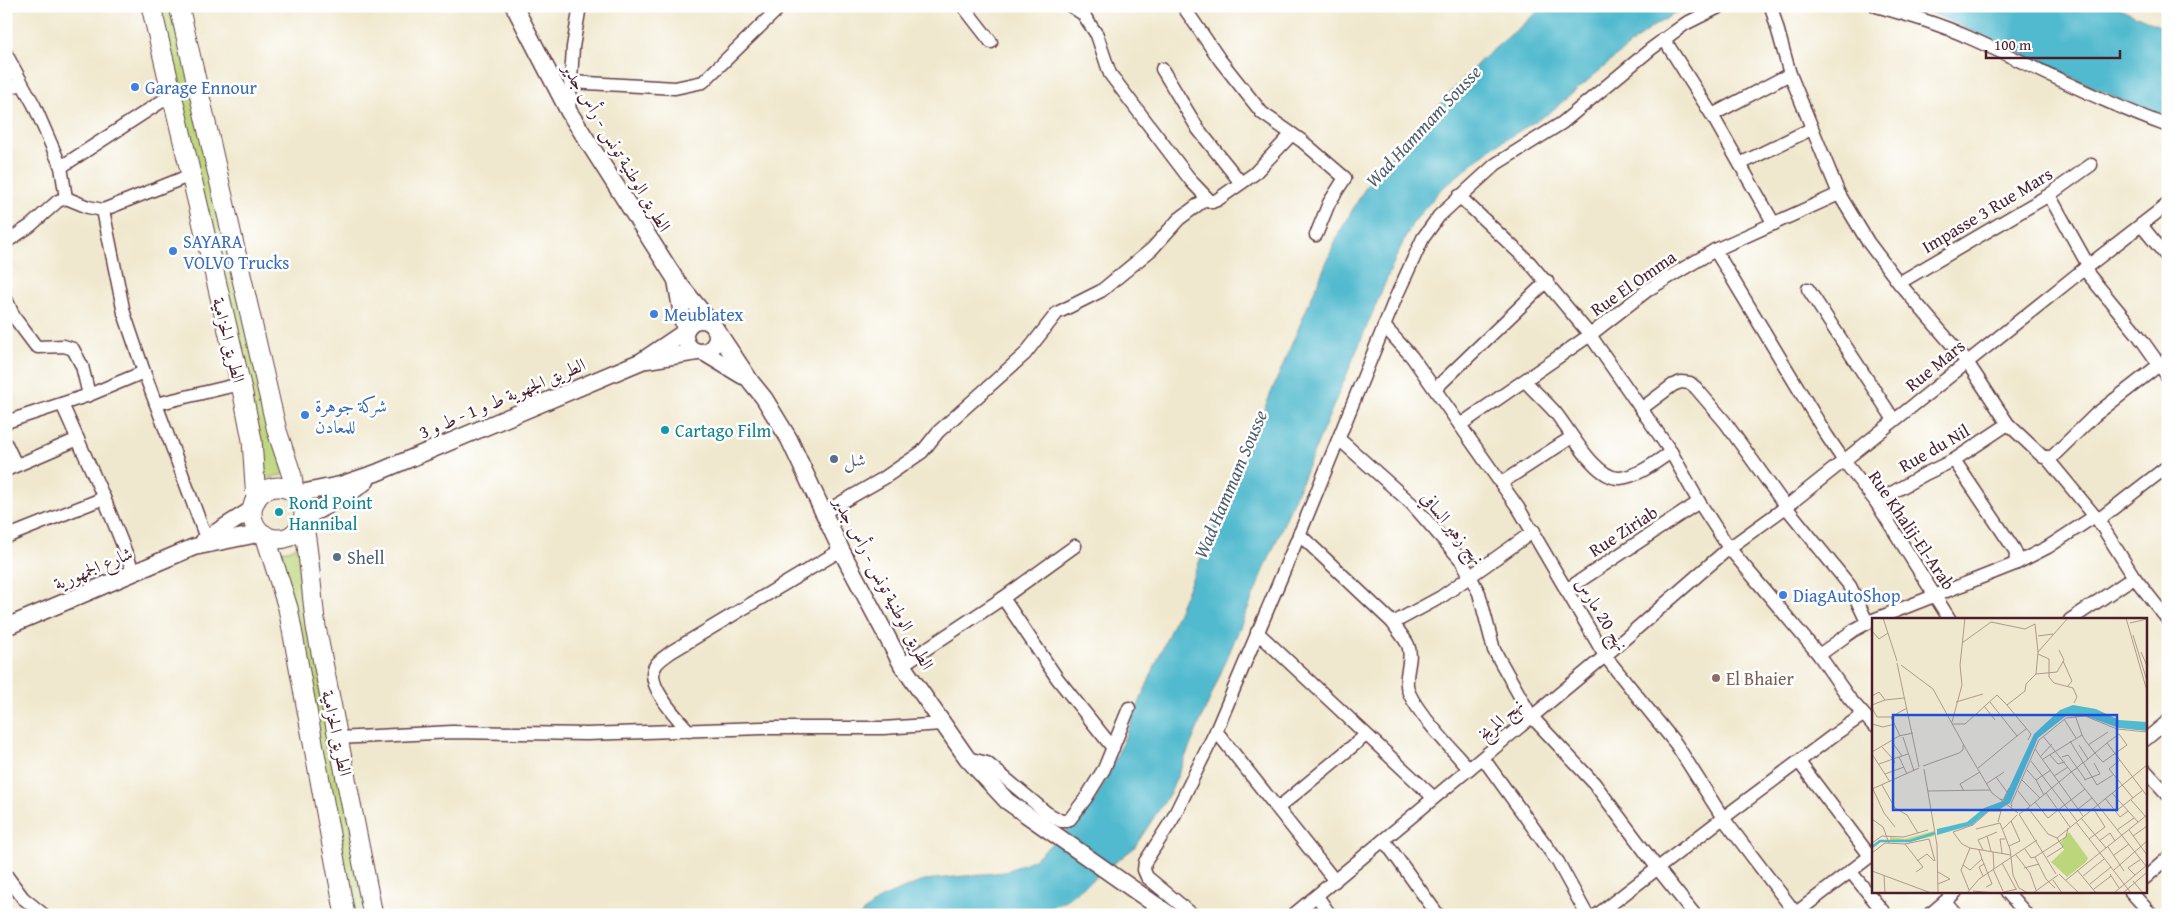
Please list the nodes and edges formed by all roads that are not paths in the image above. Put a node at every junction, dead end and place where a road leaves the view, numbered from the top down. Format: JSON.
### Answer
{"nodes":[{"id":1,"x":151,"y":6,"type":"edge"},
{"id":2,"x":180,"y":6,"type":"edge"},
{"id":3,"x":514,"y":6,"type":"edge"},
{"id":4,"x":580,"y":6,"type":"edge"},
{"id":5,"x":781,"y":6,"type":"edge"},
{"id":6,"x":963,"y":6,"type":"edge"},
{"id":7,"x":1072,"y":6,"type":"edge"},
{"id":8,"x":1183,"y":6,"type":"edge"},
{"id":9,"x":1720,"y":6,"type":"edge"},
{"id":10,"x":1771,"y":6,"type":"edge"},
{"id":11,"x":1876,"y":6,"type":"edge"},
{"id":12,"x":1664,"y":39,"type":"junction"},
{"id":13,"x":991,"y":42,"type":"dead end"},
{"id":14,"x":6,"y":54,"type":"edge"},
{"id":15,"x":1162,"y":69,"type":"dead end"},
{"id":16,"x":1790,"y":74,"type":"junction"},
{"id":17,"x":570,"y":82,"type":"junction"},
{"id":18,"x":21,"y":84,"type":"junction"},
{"id":19,"x":6,"y":89,"type":"edge"},
{"id":20,"x":172,"y":94,"type":"junction"},
{"id":21,"x":568,"y":112,"type":"junction"},
{"id":22,"x":1712,"y":116,"type":"junction"},
{"id":23,"x":2168,"y":126,"type":"edge"},
{"id":24,"x":1812,"y":129,"type":"junction"},
{"id":25,"x":1292,"y":134,"type":"junction"},
{"id":26,"x":1740,"y":164,"type":"junction"},
{"id":27,"x":2091,"y":165,"type":"dead end"},
{"id":28,"x":62,"y":167,"type":"junction"},
{"id":29,"x":191,"y":175,"type":"junction"},
{"id":30,"x":1241,"y":183,"type":"junction"},
{"id":31,"x":1839,"y":194,"type":"junction"},
{"id":32,"x":2049,"y":195,"type":"junction"},
{"id":33,"x":1459,"y":196,"type":"junction"},
{"id":34,"x":66,"y":198,"type":"junction"},
{"id":35,"x":1207,"y":198,"type":"junction"},
{"id":36,"x":2165,"y":206,"type":"edge"},
{"id":37,"x":103,"y":210,"type":"junction"},
{"id":38,"x":1774,"y":224,"type":"junction"},
{"id":39,"x":2141,"y":225,"type":"junction"},
{"id":40,"x":1316,"y":236,"type":"dead end"},
{"id":41,"x":6,"y":242,"type":"edge"},
{"id":42,"x":1715,"y":250,"type":"junction"},
{"id":43,"x":2168,"y":258,"type":"edge"},
{"id":44,"x":2086,"y":267,"type":"junction"},
{"id":45,"x":676,"y":280,"type":"junction"},
{"id":46,"x":1547,"y":281,"type":"junction"},
{"id":47,"x":1899,"y":283,"type":"junction"},
{"id":48,"x":1808,"y":289,"type":"dead end"},
{"id":49,"x":6,"y":299,"type":"edge"},
{"id":50,"x":713,"y":326,"type":"junction"},
{"id":51,"x":1384,"y":326,"type":"junction"},
{"id":52,"x":685,"y":332,"type":"junction"},
{"id":53,"x":1590,"y":335,"type":"junction"},
{"id":54,"x":700,"y":352,"type":"junction"},
{"id":55,"x":642,"y":361,"type":"junction"},
{"id":56,"x":1967,"y":362,"type":"junction"},
{"id":57,"x":2163,"y":362,"type":"edge"},
{"id":58,"x":144,"y":372,"type":"junction"},
{"id":59,"x":2168,"y":377,"type":"edge"},
{"id":60,"x":1525,"y":381,"type":"junction"},
{"id":61,"x":751,"y":382,"type":"junction"},
{"id":62,"x":240,"y":384,"type":"junction"},
{"id":63,"x":1435,"y":389,"type":"junction"},
{"id":64,"x":89,"y":395,"type":"junction"},
{"id":65,"x":62,"y":404,"type":"junction"},
{"id":66,"x":156,"y":404,"type":"junction"},
{"id":67,"x":1641,"y":409,"type":"junction"},
{"id":68,"x":1894,"y":420,"type":"junction"},
{"id":69,"x":6,"y":422,"type":"edge"},
{"id":70,"x":2008,"y":424,"type":"junction"},
{"id":71,"x":1460,"y":425,"type":"junction"},
{"id":72,"x":1572,"y":437,"type":"junction"},
{"id":73,"x":1339,"y":439,"type":"junction"},
{"id":74,"x":78,"y":440,"type":"junction"},
{"id":75,"x":6,"y":444,"type":"edge"},
{"id":76,"x":1671,"y":452,"type":"junction"},
{"id":77,"x":2046,"y":457,"type":"junction"},
{"id":78,"x":1954,"y":460,"type":"junction"},
{"id":79,"x":1844,"y":461,"type":"junction"},
{"id":80,"x":2168,"y":466,"type":"edge"},
{"id":81,"x":11,"y":468,"type":"edge"},
{"id":82,"x":376,"y":473,"type":"junction"},
{"id":83,"x":1501,"y":483,"type":"junction"},
{"id":84,"x":295,"y":493,"type":"junction"},
{"id":85,"x":104,"y":498,"type":"junction"},
{"id":86,"x":1699,"y":502,"type":"junction"},
{"id":87,"x":1876,"y":502,"type":"junction"},
{"id":88,"x":254,"y":505,"type":"junction"},
{"id":89,"x":1786,"y":507,"type":"junction"},
{"id":90,"x":823,"y":513,"type":"junction"},
{"id":91,"x":2097,"y":518,"type":"junction"},
{"id":92,"x":304,"y":520,"type":"junction"},
{"id":93,"x":1534,"y":532,"type":"junction"},
{"id":94,"x":263,"y":534,"type":"junction"},
{"id":95,"x":1299,"y":534,"type":"junction"},
{"id":96,"x":6,"y":537,"type":"edge"},
{"id":97,"x":200,"y":542,"type":"junction"},
{"id":98,"x":1075,"y":546,"type":"dead end"},
{"id":99,"x":1729,"y":548,"type":"junction"},
{"id":100,"x":841,"y":550,"type":"junction"},
{"id":101,"x":2014,"y":564,"type":"junction"},
{"id":102,"x":134,"y":572,"type":"junction"},
{"id":103,"x":2134,"y":576,"type":"junction"},
{"id":104,"x":1471,"y":577,"type":"junction"},
{"id":105,"x":1566,"y":590,"type":"junction"},
{"id":106,"x":1936,"y":596,"type":"junction"},
{"id":107,"x":1003,"y":598,"type":"junction"},
{"id":108,"x":1879,"y":618,"type":"edge"},
{"id":109,"x":1949,"y":618,"type":"edge"},
{"id":110,"x":2073,"y":618,"type":"edge"},
{"id":111,"x":2168,"y":620,"type":"edge"},
{"id":112,"x":1871,"y":621,"type":"edge"},
{"id":113,"x":1393,"y":623,"type":"junction"},
{"id":114,"x":6,"y":626,"type":"edge"},
{"id":115,"x":1257,"y":632,"type":"junction"},
{"id":116,"x":1819,"y":655,"type":"junction"},
{"id":117,"x":1605,"y":656,"type":"junction"},
{"id":118,"x":902,"y":665,"type":"junction"},
{"id":119,"x":1129,"y":708,"type":"dead end"},
{"id":120,"x":1863,"y":715,"type":"junction"},
{"id":121,"x":1531,"y":716,"type":"junction"},
{"id":122,"x":2168,"y":721,"type":"edge"},
{"id":123,"x":942,"y":724,"type":"junction"},
{"id":124,"x":1872,"y":724,"type":"edge"},
{"id":125,"x":689,"y":731,"type":"junction"},
{"id":126,"x":1216,"y":731,"type":"junction"},
{"id":127,"x":1366,"y":735,"type":"junction"},
{"id":128,"x":338,"y":738,"type":"junction"},
{"id":129,"x":2146,"y":739,"type":"edge"},
{"id":130,"x":1113,"y":748,"type":"junction"},
{"id":131,"x":967,"y":758,"type":"junction"},
{"id":132,"x":1483,"y":758,"type":"junction"},
{"id":133,"x":1799,"y":762,"type":"junction"},
{"id":134,"x":1469,"y":769,"type":"junction"},
{"id":135,"x":2146,"y":771,"type":"edge"},
{"id":136,"x":2168,"y":795,"type":"edge"},
{"id":137,"x":1433,"y":797,"type":"junction"},
{"id":138,"x":1278,"y":808,"type":"junction"},
{"id":139,"x":1723,"y":818,"type":"junction"},
{"id":140,"x":1384,"y":840,"type":"junction"},
{"id":141,"x":1871,"y":855,"type":"edge"},
{"id":142,"x":2168,"y":858,"type":"edge"},
{"id":143,"x":1658,"y":869,"type":"junction"},
{"id":144,"x":1850,"y":872,"type":"junction"},
{"id":145,"x":6,"y":875,"type":"edge"},
{"id":146,"x":2146,"y":877,"type":"edge"},
{"id":147,"x":1335,"y":881,"type":"junction"},
{"id":148,"x":1954,"y":894,"type":"edge"},
{"id":149,"x":2009,"y":894,"type":"edge"},
{"id":150,"x":2133,"y":894,"type":"edge"},
{"id":151,"x":1317,"y":896,"type":"junction"},
{"id":152,"x":1945,"y":902,"type":"junction"},
{"id":153,"x":1796,"y":914,"type":"edge"},
{"id":154,"x":44,"y":915,"type":"edge"},
{"id":155,"x":345,"y":915,"type":"edge"},
{"id":156,"x":373,"y":915,"type":"edge"},
{"id":157,"x":1170,"y":915,"type":"edge"},
{"id":158,"x":1193,"y":915,"type":"edge"},
{"id":159,"x":1293,"y":915,"type":"edge"},
{"id":160,"x":1330,"y":915,"type":"edge"},
{"id":161,"x":1438,"y":915,"type":"edge"},
{"id":162,"x":1587,"y":915,"type":"edge"},
{"id":163,"x":1597,"y":915,"type":"edge"},
{"id":164,"x":1695,"y":915,"type":"edge"},
{"id":165,"x":1886,"y":915,"type":"edge"},
{"id":166,"x":1929,"y":915,"type":"edge"},
{"id":167,"x":1956,"y":915,"type":"edge"},
{"id":168,"x":2027,"y":915,"type":"edge"},
{"id":169,"x":2152,"y":915,"type":"edge"}],
"edges":[{"from":1,"to":20,"type":"highway","name":"الطريق الحزامية"},
{"from":2,"to":84,"type":"highway","name":"الطريق الحزامية"},
{"from":3,"to":21,"type":"main road","name":"الطريق الوطنية تونس - رأس جدير"},
{"from":4,"to":17,"type":"street"},
{"from":5,"to":17,"type":"street"},
{"from":6,"to":13,"type":"street"},
{"from":7,"to":35,"type":"street"},
{"from":8,"to":25,"type":"street"},
{"from":9,"to":12,"type":"street"},
{"from":10,"to":16,"type":"street"},
{"from":11,"to":23,"type":"street"},
{"from":12,"to":22,"type":"street"},
{"from":12,"to":33,"type":"street"},
{"from":14,"to":18,"type":"street"},
{"from":15,"to":30,"type":"street"},
{"from":16,"to":22,"type":"street"},
{"from":16,"to":24,"type":"street"},
{"from":17,"to":21,"type":"street"},
{"from":18,"to":19,"type":"street"},
{"from":18,"to":28,"type":"street"},
{"from":20,"to":28,"type":"street"},
{"from":20,"to":29,"type":"highway","name":"الطريق الحزامية"},
{"from":21,"to":45,"type":"main road","name":"الطريق الوطنية تونس - رأس جدير"},
{"from":22,"to":26,"type":"street"},
{"from":24,"to":26,"type":"street"},
{"from":24,"to":31,"type":"street"},
{"from":25,"to":30,"type":"street"},
{"from":25,"to":40,"type":"street"},
{"from":26,"to":38,"type":"street"},
{"from":27,"to":32,"type":"street","name":"Impasse 3 Rue Mars"},
{"from":28,"to":34,"type":"street"},
{"from":29,"to":37,"type":"street"},
{"from":29,"to":62,"type":"highway","name":"الطريق الحزامية"},
{"from":30,"to":35,"type":"street"},
{"from":31,"to":38,"type":"street","name":"Rue El Omma"},
{"from":31,"to":47,"type":"street"},
{"from":32,"to":44,"type":"street"},
{"from":32,"to":47,"type":"street","name":"Impasse 3 Rue Mars"},
{"from":33,"to":46,"type":"street"},
{"from":33,"to":51,"type":"street"},
{"from":34,"to":37,"type":"street"},
{"from":34,"to":41,"type":"street"},
{"from":35,"to":90,"type":"street"},
{"from":36,"to":39,"type":"street","name":"Rue Mars"},
{"from":37,"to":58,"type":"street"},
{"from":38,"to":42,"type":"street","name":"Rue El Omma"},
{"from":39,"to":43,"type":"street"},
{"from":39,"to":44,"type":"street","name":"Rue Mars"},
{"from":42,"to":53,"type":"street","name":"Rue El Omma"},
{"from":42,"to":79,"type":"street","name":"Rue Khalij-El-Arab"},
{"from":44,"to":56,"type":"street","name":"Rue Mars"},
{"from":44,"to":57,"type":"street"},
{"from":45,"to":50,"type":"main road","name":"الطريق الوطنية تونس - رأس جدير"},
{"from":45,"to":52,"type":"main road","name":"الطريق الوطنية تونس - رأس جدير"},
{"from":46,"to":53,"type":"street"},
{"from":46,"to":63,"type":"street"},
{"from":47,"to":56,"type":"street"},
{"from":48,"to":68,"type":"street"},
{"from":49,"to":64,"type":"street"},
{"from":50,"to":52,"type":"main road"},
{"from":50,"to":54,"type":"main road"},
{"from":50,"to":61,"type":"main road","name":"الطريق الوطنية تونس - رأس جدير"},
{"from":51,"to":63,"type":"street","name":"نهج 20 مارس"},
{"from":51,"to":73,"type":"street"},
{"from":52,"to":54,"type":"main road"},
{"from":52,"to":55,"type":"main road","name":"الطريق الجهوية ط و 1 - ط و 3"},
{"from":53,"to":60,"type":"street","name":"Rue El Omma"},
{"from":53,"to":67,"type":"street"},
{"from":54,"to":55,"type":"main road","name":"الطريق الجهوية ط و 1 - ط و 3"},
{"from":54,"to":61,"type":"main road","name":"الطريق الوطنية تونس - رأس جدير"},
{"from":55,"to":82,"type":"main road","name":"الطريق الجهوية ط و 1 - ط و 3"},
{"from":56,"to":68,"type":"street","name":"Rue Mars"},
{"from":56,"to":70,"type":"street"},
{"from":57,"to":59,"type":"street"},
{"from":57,"to":77,"type":"street"},
{"from":58,"to":64,"type":"street"},
{"from":58,"to":66,"type":"street"},
{"from":60,"to":71,"type":"street","name":"Rue El Omma"},
{"from":60,"to":72,"type":"street"},
{"from":61,"to":90,"type":"main road","name":"الطريق الوطنية تونس - رأس جدير"},
{"from":62,"to":66,"type":"street"},
{"from":62,"to":88,"type":"highway","name":"الطريق الحزامية"},
{"from":63,"to":71,"type":"street","name":"نهج 20 مارس"},
{"from":64,"to":65,"type":"street"},
{"from":65,"to":69,"type":"street"},
{"from":65,"to":74,"type":"street"},
{"from":66,"to":97,"type":"street"},
{"from":67,"to":76,"type":"street"},
{"from":67,"to":89,"type":"street"},
{"from":68,"to":79,"type":"street","name":"Rue Mars"},
{"from":70,"to":77,"type":"street"},
{"from":70,"to":78,"type":"street","name":"Rue du Nil"},
{"from":71,"to":83,"type":"street","name":"نهج 20 مارس"},
{"from":72,"to":76,"type":"street"},
{"from":72,"to":83,"type":"street"},
{"from":73,"to":95,"type":"street"},
{"from":73,"to":104,"type":"street","name":"نهج زهير السافي"},
{"from":74,"to":81,"type":"street"},
{"from":74,"to":85,"type":"street"},
{"from":75,"to":81,"type":"street"},
{"from":76,"to":86,"type":"street"},
{"from":77,"to":91,"type":"street"},
{"from":78,"to":87,"type":"street","name":"Rue du Nil"},
{"from":78,"to":101,"type":"street"},
{"from":79,"to":87,"type":"street","name":"Rue Khalij-El-Arab"},
{"from":79,"to":89,"type":"street","name":"Rue Mars"},
{"from":80,"to":91,"type":"street"},
{"from":82,"to":84,"type":"main road","name":"الطريق الجهوية ط و 1 - ط و 3"},
{"from":82,"to":92,"type":"main road","name":"الطريق الجهوية ط و 1 - ط و 3"},
{"from":83,"to":93,"type":"street","name":"نهج 20 مارس"},
{"from":84,"to":88,"type":"highway"},
{"from":84,"to":92,"type":"highway","name":"الطريق الحزامية"},
{"from":85,"to":96,"type":"street"},
{"from":85,"to":102,"type":"street"},
{"from":86,"to":99,"type":"street"},
{"from":86,"to":105,"type":"street","name":"Rue Ziriab"},
{"from":87,"to":106,"type":"street","name":"Rue Khalij-El-Arab"},
{"from":88,"to":94,"type":"highway","name":"الطريق الحزامية"},
{"from":88,"to":97,"type":"main road","name":"شارع الجمهورية"},
{"from":89,"to":99,"type":"street","name":"Rue Mars"},
{"from":89,"to":112,"type":"street"},
{"from":90,"to":100,"type":"main road","name":"الطريق الوطنية تونس - رأس جدير"},
{"from":91,"to":101,"type":"street"},
{"from":91,"to":103,"type":"street"},
{"from":92,"to":94,"type":"highway"},
{"from":92,"to":128,"type":"highway","name":"الطريق الحزامية"},
{"from":93,"to":104,"type":"street"},
{"from":93,"to":105,"type":"street","name":"نهج 20 مارس"},
{"from":94,"to":97,"type":"main road","name":"شارع الجمهورية"},
{"from":94,"to":155,"type":"highway","name":"الطريق الحزامية"},
{"from":95,"to":113,"type":"street"},
{"from":95,"to":115,"type":"street"},
{"from":97,"to":102,"type":"main road","name":"شارع الجمهورية"},
{"from":98,"to":107,"type":"street"},
{"from":99,"to":116,"type":"street"},
{"from":99,"to":117,"type":"street","name":"نهج المريخ"},
{"from":100,"to":118,"type":"main road","name":"الطريق الوطنية تونس - رأس جدير"},
{"from":100,"to":125,"type":"street"},
{"from":101,"to":106,"type":"street"},
{"from":102,"to":114,"type":"main road","name":"شارع الجمهورية"},
{"from":103,"to":110,"type":"street"},
{"from":103,"to":111,"type":"street"},
{"from":104,"to":113,"type":"street"},
{"from":104,"to":121,"type":"street","name":"نهج زهير السافي"},
{"from":105,"to":117,"type":"street","name":"نهج 20 مارس"},
{"from":106,"to":108,"type":"street"},
{"from":106,"to":109,"type":"street","name":"Rue Khalij-El-Arab"},
{"from":107,"to":118,"type":"street"},
{"from":107,"to":130,"type":"street"},
{"from":112,"to":116,"type":"street"},
{"from":113,"to":134,"type":"street"},
{"from":115,"to":126,"type":"street"},
{"from":115,"to":127,"type":"street"},
{"from":116,"to":120,"type":"street"},
{"from":117,"to":121,"type":"street","name":"نهج المريخ"},
{"from":117,"to":139,"type":"street","name":"نهج 20 مارس"},
{"from":118,"to":123,"type":"main road","name":"الطريق الوطنية تونس - رأس جدير"},
{"from":119,"to":130,"type":"street"},
{"from":120,"to":124,"type":"street"},
{"from":120,"to":133,"type":"street"},
{"from":121,"to":132,"type":"street","name":"نهج المريخ"},
{"from":121,"to":143,"type":"street","name":"نهج زهير السافي"},
{"from":122,"to":129,"type":"street"},
{"from":123,"to":125,"type":"street"},
{"from":123,"to":131,"type":"main road","name":"الطريق الوطنية تونس - رأس جدير"},
{"from":125,"to":128,"type":"street"},
{"from":126,"to":138,"type":"street"},
{"from":126,"to":158,"type":"street"},
{"from":127,"to":137,"type":"street"},
{"from":127,"to":138,"type":"street"},
{"from":128,"to":156,"type":"highway","name":"الطريق الحزامية"},
{"from":130,"to":131,"type":"street"},
{"from":131,"to":157,"type":"main road","name":"الطريق الوطنية تونس - رأس جدير"},
{"from":132,"to":134,"type":"street","name":"نهج المريخ"},
{"from":132,"to":162,"type":"street"},
{"from":133,"to":139,"type":"street"},
{"from":133,"to":141,"type":"street"},
{"from":134,"to":137,"type":"street","name":"نهج المريخ"},
{"from":135,"to":136,"type":"street"},
{"from":137,"to":140,"type":"street","name":"نهج المريخ"},
{"from":138,"to":147,"type":"street"},
{"from":139,"to":143,"type":"street"},
{"from":139,"to":153,"type":"street","name":"نهج 20 مارس"},
{"from":140,"to":147,"type":"street","name":"نهج المريخ"},
{"from":140,"to":161,"type":"street"},
{"from":141,"to":144,"type":"street"},
{"from":142,"to":146,"type":"street"},
{"from":143,"to":163,"type":"street"},
{"from":143,"to":164,"type":"street","name":"نهج زهير السافي"},
{"from":144,"to":153,"type":"street"},
{"from":144,"to":165,"type":"street"},
{"from":145,"to":154,"type":"street"},
{"from":147,"to":151,"type":"street","name":"نهج المريخ"},
{"from":148,"to":152,"type":"street"},
{"from":149,"to":168,"type":"street"},
{"from":150,"to":169,"type":"street"},
{"from":151,"to":159,"type":"street","name":"نهج المريخ"},
{"from":151,"to":160,"type":"street"},
{"from":152,"to":166,"type":"street"},
{"from":152,"to":167,"type":"street"}]}
